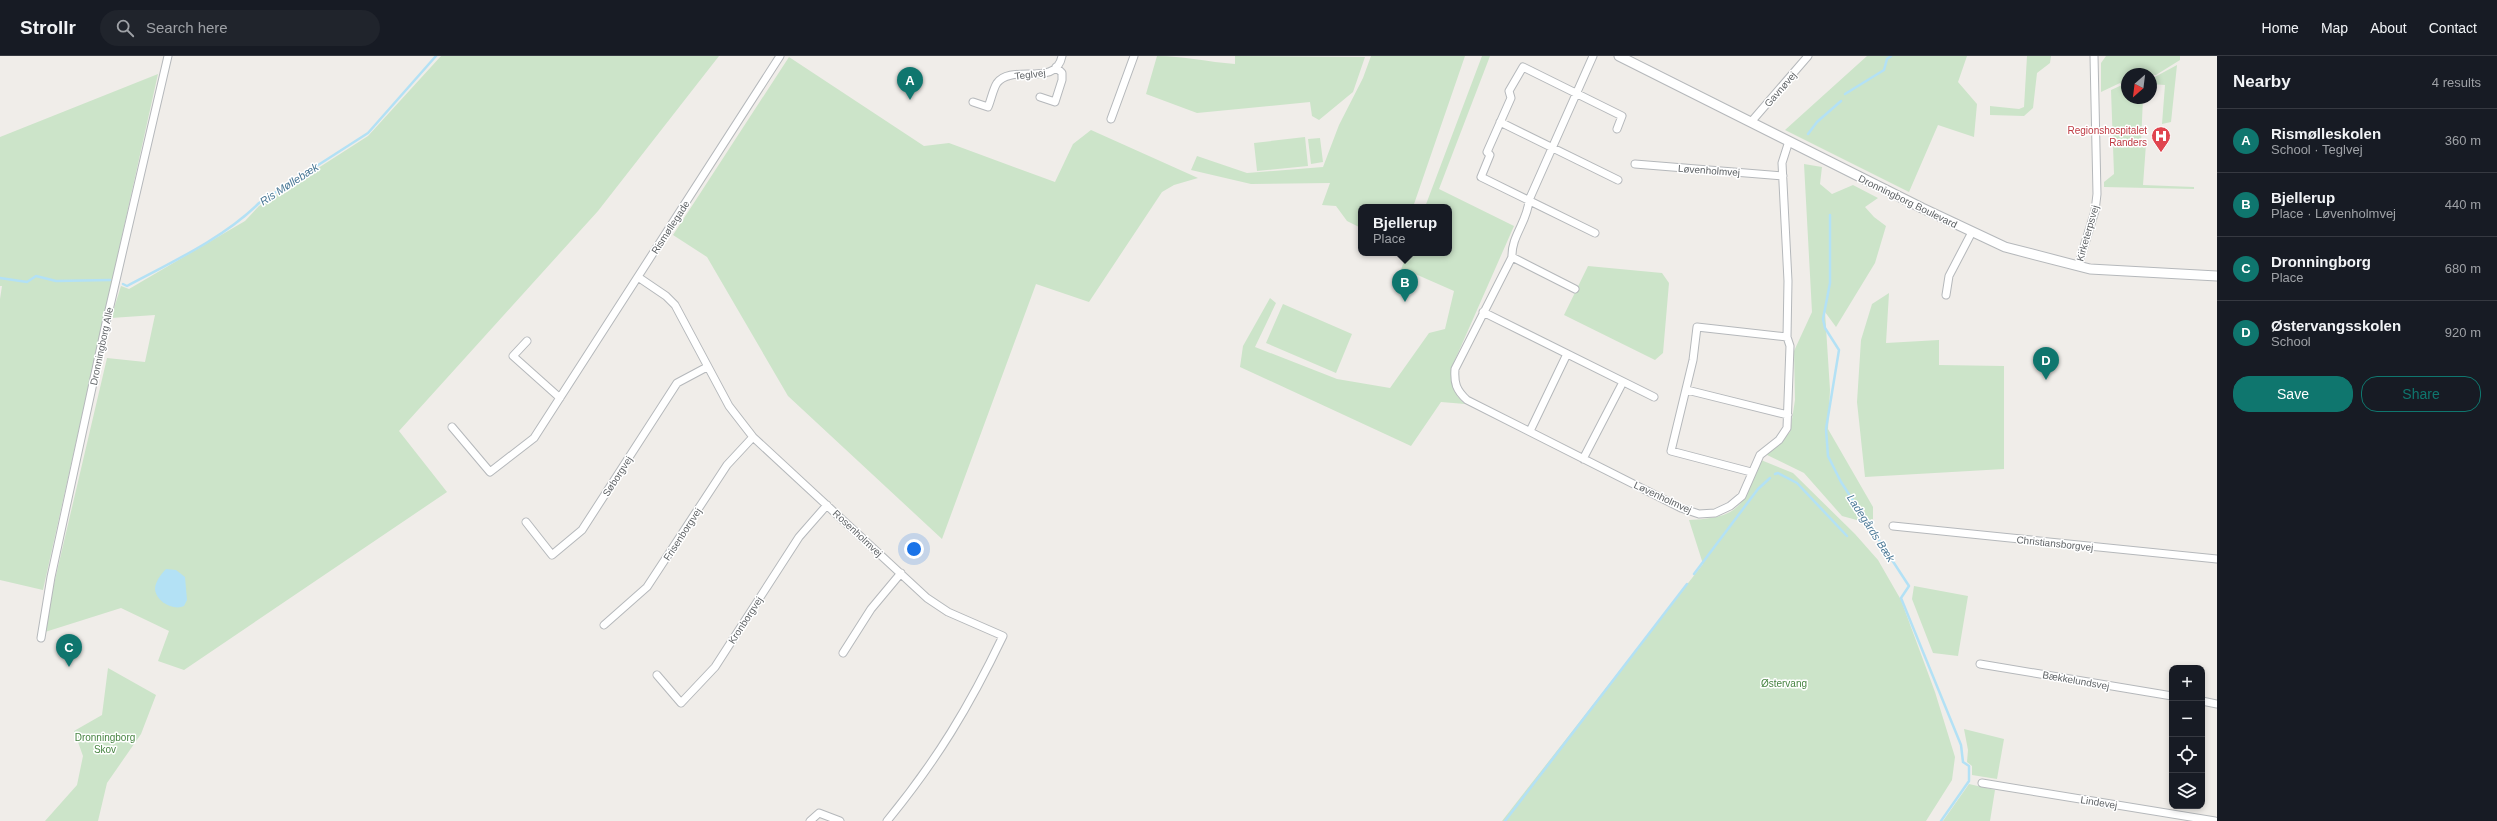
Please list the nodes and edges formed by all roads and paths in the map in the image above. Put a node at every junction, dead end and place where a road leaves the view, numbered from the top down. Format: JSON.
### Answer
{"nodes":[{"id":1,"x":168,"y":56,"type":"edge"},
{"id":2,"x":780,"y":56,"type":"edge"},
{"id":3,"x":1062,"y":56,"type":"edge"},
{"id":4,"x":1134,"y":56,"type":"edge"},
{"id":5,"x":1593,"y":56,"type":"edge"},
{"id":6,"x":1619,"y":56,"type":"edge"},
{"id":7,"x":1808,"y":56,"type":"edge"},
{"id":8,"x":2094,"y":56,"type":"edge"},
{"id":9,"x":1056,"y":67,"type":"junction"},
{"id":10,"x":1575,"y":92,"type":"junction"},
{"id":11,"x":1040,"y":97,"type":"dead end"},
{"id":12,"x":973,"y":102,"type":"dead end"},
{"id":13,"x":1111,"y":119,"type":"dead end"},
{"id":14,"x":1500,"y":122,"type":"junction"},
{"id":15,"x":1751,"y":122,"type":"junction"},
{"id":16,"x":1616,"y":129,"type":"dead end"},
{"id":17,"x":1789,"y":141,"type":"junction"},
{"id":18,"x":1551,"y":147,"type":"junction"},
{"id":19,"x":1635,"y":164,"type":"dead end"},
{"id":20,"x":1783,"y":176,"type":"junction"},
{"id":21,"x":1618,"y":180,"type":"dead end"},
{"id":22,"x":1529,"y":200,"type":"junction"},
{"id":23,"x":1972,"y":232,"type":"junction"},
{"id":24,"x":1595,"y":233,"type":"dead end"},
{"id":25,"x":1512,"y":257,"type":"junction"},
{"id":26,"x":2078,"y":266,"type":"junction"},
{"id":27,"x":2217,"y":276,"type":"edge"},
{"id":28,"x":638,"y":277,"type":"junction"},
{"id":29,"x":1575,"y":289,"type":"dead end"},
{"id":30,"x":1946,"y":295,"type":"dead end"},
{"id":31,"x":1483,"y":312,"type":"junction"},
{"id":32,"x":1787,"y":337,"type":"junction"},
{"id":33,"x":527,"y":341,"type":"dead end"},
{"id":34,"x":1567,"y":354,"type":"junction"},
{"id":35,"x":707,"y":367,"type":"junction"},
{"id":36,"x":1623,"y":382,"type":"junction"},
{"id":37,"x":1687,"y":390,"type":"junction"},
{"id":38,"x":1654,"y":397,"type":"dead end"},
{"id":39,"x":560,"y":398,"type":"junction"},
{"id":40,"x":1788,"y":415,"type":"junction"},
{"id":41,"x":452,"y":427,"type":"dead end"},
{"id":42,"x":1530,"y":431,"type":"junction"},
{"id":43,"x":753,"y":437,"type":"junction"},
{"id":44,"x":1584,"y":459,"type":"junction"},
{"id":45,"x":1751,"y":472,"type":"junction"},
{"id":46,"x":827,"y":505,"type":"junction"},
{"id":47,"x":526,"y":522,"type":"dead end"},
{"id":48,"x":1893,"y":526,"type":"dead end"},
{"id":49,"x":2217,"y":559,"type":"edge"},
{"id":50,"x":901,"y":573,"type":"junction"},
{"id":51,"x":604,"y":625,"type":"dead end"},
{"id":52,"x":41,"y":638,"type":"dead end"},
{"id":53,"x":843,"y":653,"type":"dead end"},
{"id":54,"x":1980,"y":664,"type":"dead end"},
{"id":55,"x":657,"y":675,"type":"dead end"},
{"id":56,"x":2169,"y":696,"type":"edge"},
{"id":57,"x":2205,"y":702,"type":"edge"},
{"id":58,"x":2217,"y":704,"type":"edge"},
{"id":59,"x":1982,"y":783,"type":"dead end"},
{"id":60,"x":810,"y":821,"type":"edge"},
{"id":61,"x":840,"y":821,"type":"edge"},
{"id":62,"x":887,"y":821,"type":"edge"},
{"id":63,"x":2215,"y":821,"type":"edge"}],
"edges":[{"from":1,"to":52,"type":"street","name":"Dronningborg Alle"},
{"from":2,"to":28,"type":"street","name":"Rismøllegade"},
{"from":3,"to":9,"type":"street","name":"Teglvej"},
{"from":4,"to":13,"type":"street"},
{"from":5,"to":10,"type":"street","name":"Løvenholmvej"},
{"from":6,"to":15,"type":"street","name":"Dronningborg Boulevard"},
{"from":7,"to":15,"type":"street","name":"Gavnøvej"},
{"from":8,"to":26,"type":"street","name":"Kirketerpsvej"},
{"from":9,"to":11,"type":"street","name":"Teglvej"},
{"from":9,"to":12,"type":"street","name":"Teglvej"},
{"from":10,"to":14,"type":"street"},
{"from":10,"to":16,"type":"street"},
{"from":10,"to":18,"type":"street","name":"Løvenholmvej"},
{"from":14,"to":18,"type":"street"},
{"from":14,"to":22,"type":"street"},
{"from":15,"to":17,"type":"street","name":"Dronningborg Boulevard"},
{"from":17,"to":20,"type":"street","name":"Løvenholmvej"},
{"from":17,"to":23,"type":"street","name":"Dronningborg Boulevard"},
{"from":18,"to":21,"type":"street"},
{"from":18,"to":22,"type":"street","name":"Løvenholmvej"},
{"from":19,"to":20,"type":"street","name":"Løvenholmvej"},
{"from":20,"to":32,"type":"street","name":"Løvenholmvej"},
{"from":22,"to":24,"type":"street"},
{"from":22,"to":25,"type":"street","name":"Løvenholmvej"},
{"from":23,"to":26,"type":"street","name":"Dronningborg Boulevard"},
{"from":23,"to":30,"type":"street"},
{"from":25,"to":29,"type":"street"},
{"from":25,"to":31,"type":"street","name":"Løvenholmvej"},
{"from":26,"to":27,"type":"street","name":"Dronningborg Boulevard"},
{"from":28,"to":35,"type":"street","name":"Rosenholmvej"},
{"from":28,"to":39,"type":"street","name":"Rismøllegade"},
{"from":31,"to":34,"type":"street"},
{"from":31,"to":42,"type":"street","name":"Løvenholmvej"},
{"from":32,"to":37,"type":"street"},
{"from":32,"to":40,"type":"street","name":"Løvenholmvej"},
{"from":33,"to":39,"type":"street"},
{"from":34,"to":36,"type":"street"},
{"from":34,"to":42,"type":"street"},
{"from":35,"to":43,"type":"street","name":"Rosenholmvej"},
{"from":35,"to":47,"type":"street","name":"Søborgvej"},
{"from":36,"to":38,"type":"street"},
{"from":36,"to":44,"type":"street"},
{"from":37,"to":40,"type":"street"},
{"from":37,"to":45,"type":"street"},
{"from":39,"to":41,"type":"street","name":"Rismøllegade"},
{"from":40,"to":45,"type":"street","name":"Løvenholmvej"},
{"from":42,"to":44,"type":"street","name":"Løvenholmvej"},
{"from":43,"to":46,"type":"street","name":"Rosenholmvej"},
{"from":43,"to":51,"type":"street","name":"Frisenborgvej"},
{"from":44,"to":45,"type":"street","name":"Løvenholmvej"},
{"from":46,"to":50,"type":"street","name":"Rosenholmvej"},
{"from":46,"to":55,"type":"street","name":"Kronborgvej"},
{"from":48,"to":49,"type":"street","name":"Christiansborgvej"},
{"from":50,"to":53,"type":"street"},
{"from":50,"to":62,"type":"street","name":"Rosenholmvej"},
{"from":54,"to":56,"type":"street","name":"Bækkelundsvej"},
{"from":57,"to":58,"type":"street"},
{"from":59,"to":63,"type":"street","name":"Lindevej"},
{"from":60,"to":61,"type":"street"}]}
